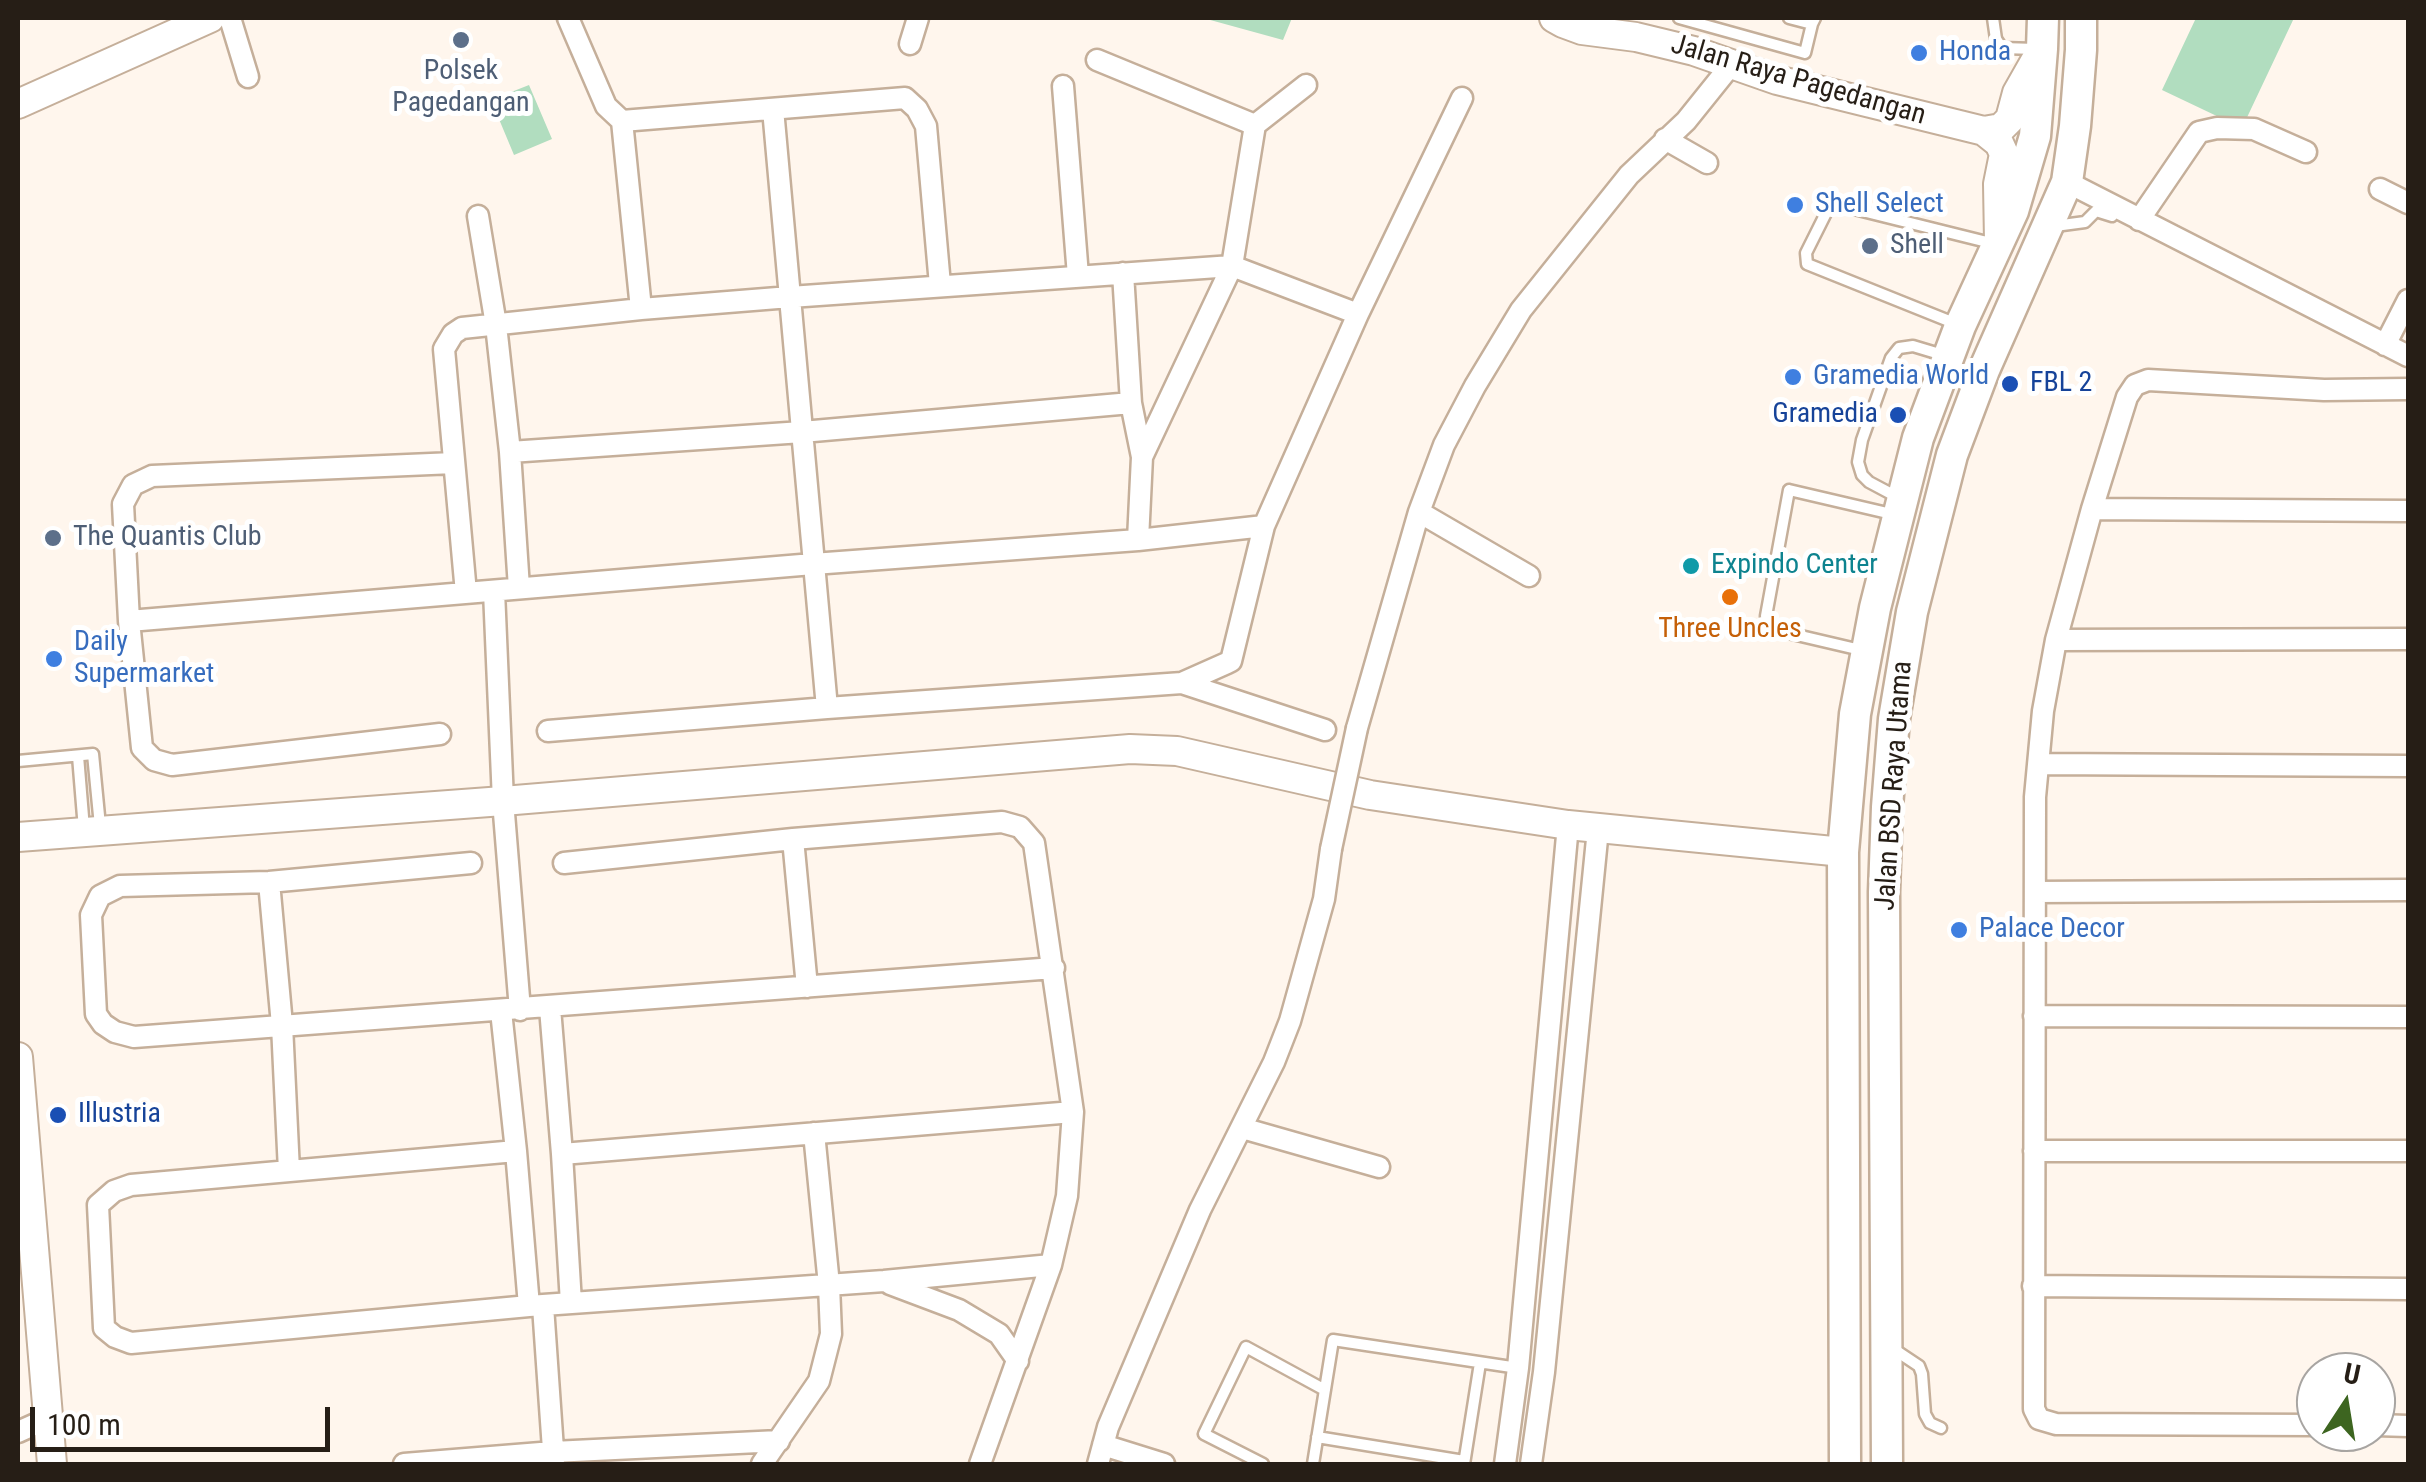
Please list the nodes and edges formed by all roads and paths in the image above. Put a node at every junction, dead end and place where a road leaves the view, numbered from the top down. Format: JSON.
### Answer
{"nodes":[{"id":1,"x":210,"y":18,"type":"edge"},
{"id":2,"x":230,"y":18,"type":"edge"},
{"id":3,"x":568,"y":18,"type":"edge"},
{"id":4,"x":918,"y":18,"type":"edge"},
{"id":5,"x":1554,"y":18,"type":"edge"},
{"id":6,"x":1679,"y":18,"type":"edge"},
{"id":7,"x":1790,"y":18,"type":"edge"},
{"id":8,"x":1993,"y":18,"type":"edge"},
{"id":9,"x":2042,"y":18,"type":"edge"},
{"id":10,"x":2081,"y":18,"type":"edge"},
{"id":11,"x":1813,"y":20,"type":"edge"},
{"id":12,"x":910,"y":44,"type":"dead end"},
{"id":13,"x":2042,"y":49,"type":"junction"},
{"id":14,"x":1098,"y":60,"type":"dead end"},
{"id":15,"x":1731,"y":64,"type":"junction"},
{"id":16,"x":248,"y":77,"type":"dead end"},
{"id":17,"x":1306,"y":85,"type":"dead end"},
{"id":18,"x":1063,"y":86,"type":"dead end"},
{"id":19,"x":1462,"y":98,"type":"dead end"},
{"id":20,"x":18,"y":104,"type":"edge"},
{"id":21,"x":774,"y":110,"type":"junction"},
{"id":22,"x":622,"y":121,"type":"junction"},
{"id":23,"x":1255,"y":125,"type":"junction"},
{"id":24,"x":1984,"y":131,"type":"junction"},
{"id":25,"x":1665,"y":139,"type":"junction"},
{"id":26,"x":2306,"y":152,"type":"dead end"},
{"id":27,"x":1707,"y":163,"type":"dead end"},
{"id":28,"x":2067,"y":182,"type":"junction"},
{"id":29,"x":2380,"y":189,"type":"dead end"},
{"id":30,"x":2408,"y":203,"type":"edge"},
{"id":31,"x":478,"y":216,"type":"dead end"},
{"id":32,"x":2113,"y":216,"type":"dead end"},
{"id":33,"x":2139,"y":220,"type":"junction"},
{"id":34,"x":2047,"y":228,"type":"junction"},
{"id":35,"x":2000,"y":245,"type":"junction"},
{"id":36,"x":1232,"y":266,"type":"junction"},
{"id":37,"x":1123,"y":273,"type":"junction"},
{"id":38,"x":1078,"y":276,"type":"junction"},
{"id":39,"x":940,"y":286,"type":"junction"},
{"id":40,"x":790,"y":297,"type":"junction"},
{"id":41,"x":2408,"y":300,"type":"edge"},
{"id":42,"x":642,"y":309,"type":"junction"},
{"id":43,"x":1358,"y":314,"type":"junction"},
{"id":44,"x":496,"y":325,"type":"junction"},
{"id":45,"x":1960,"y":326,"type":"junction"},
{"id":46,"x":2385,"y":345,"type":"junction"},
{"id":47,"x":2408,"y":356,"type":"edge"},
{"id":48,"x":1948,"y":357,"type":"junction"},
{"id":49,"x":2408,"y":389,"type":"edge"},
{"id":50,"x":1131,"y":403,"type":"junction"},
{"id":51,"x":802,"y":432,"type":"junction"},
{"id":52,"x":510,"y":452,"type":"junction"},
{"id":53,"x":1142,"y":457,"type":"junction"},
{"id":54,"x":454,"y":463,"type":"junction"},
{"id":55,"x":1900,"y":507,"type":"junction"},
{"id":56,"x":2092,"y":509,"type":"junction"},
{"id":57,"x":1419,"y":512,"type":"junction"},
{"id":58,"x":2408,"y":512,"type":"edge"},
{"id":59,"x":1264,"y":526,"type":"junction"},
{"id":60,"x":1138,"y":540,"type":"junction"},
{"id":61,"x":813,"y":564,"type":"junction"},
{"id":62,"x":1529,"y":576,"type":"dead end"},
{"id":63,"x":519,"y":588,"type":"junction"},
{"id":64,"x":494,"y":591,"type":"junction"},
{"id":65,"x":466,"y":593,"type":"junction"},
{"id":66,"x":129,"y":621,"type":"junction"},
{"id":67,"x":2408,"y":639,"type":"edge"},
{"id":68,"x":2056,"y":640,"type":"junction"},
{"id":69,"x":1866,"y":651,"type":"junction"},
{"id":70,"x":1182,"y":683,"type":"junction"},
{"id":71,"x":827,"y":708,"type":"junction"},
{"id":72,"x":1855,"y":714,"type":"junction"},
{"id":73,"x":1894,"y":719,"type":"junction"},
{"id":74,"x":1326,"y":730,"type":"dead end"},
{"id":75,"x":548,"y":731,"type":"dead end"},
{"id":76,"x":440,"y":734,"type":"dead end"},
{"id":77,"x":18,"y":761,"type":"edge"},
{"id":78,"x":2038,"y":764,"type":"junction"},
{"id":79,"x":2408,"y":766,"type":"edge"},
{"id":80,"x":503,"y":801,"type":"junction"},
{"id":81,"x":1568,"y":825,"type":"junction"},
{"id":82,"x":1598,"y":829,"type":"junction"},
{"id":83,"x":92,"y":831,"type":"junction"},
{"id":84,"x":18,"y":837,"type":"edge"},
{"id":85,"x":793,"y":839,"type":"junction"},
{"id":86,"x":1843,"y":852,"type":"junction"},
{"id":87,"x":470,"y":863,"type":"dead end"},
{"id":88,"x":564,"y":864,"type":"dead end"},
{"id":89,"x":269,"y":882,"type":"junction"},
{"id":90,"x":2408,"y":890,"type":"edge"},
{"id":91,"x":2034,"y":892,"type":"junction"},
{"id":92,"x":1054,"y":968,"type":"junction"},
{"id":93,"x":808,"y":987,"type":"junction"},
{"id":94,"x":550,"y":1008,"type":"junction"},
{"id":95,"x":510,"y":1010,"type":"junction"},
{"id":96,"x":2034,"y":1016,"type":"junction"},
{"id":97,"x":2408,"y":1017,"type":"edge"},
{"id":98,"x":282,"y":1025,"type":"junction"},
{"id":99,"x":18,"y":1058,"type":"edge"},
{"id":100,"x":1073,"y":1112,"type":"junction"},
{"id":101,"x":1242,"y":1128,"type":"junction"},
{"id":102,"x":814,"y":1132,"type":"junction"},
{"id":103,"x":516,"y":1151,"type":"junction"},
{"id":104,"x":2034,"y":1151,"type":"junction"},
{"id":105,"x":2408,"y":1151,"type":"edge"},
{"id":106,"x":562,"y":1154,"type":"junction"},
{"id":107,"x":1378,"y":1167,"type":"dead end"},
{"id":108,"x":289,"y":1171,"type":"junction"},
{"id":109,"x":1051,"y":1265,"type":"junction"},
{"id":110,"x":884,"y":1281,"type":"junction"},
{"id":111,"x":829,"y":1286,"type":"junction"},
{"id":112,"x":2033,"y":1286,"type":"junction"},
{"id":113,"x":2408,"y":1288,"type":"edge"},
{"id":114,"x":571,"y":1303,"type":"junction"},
{"id":115,"x":536,"y":1306,"type":"junction"},
{"id":116,"x":1886,"y":1344,"type":"junction"},
{"id":117,"x":1018,"y":1361,"type":"junction"},
{"id":118,"x":1480,"y":1363,"type":"junction"},
{"id":119,"x":1518,"y":1368,"type":"junction"},
{"id":120,"x":1325,"y":1390,"type":"junction"},
{"id":121,"x":49,"y":1418,"type":"junction"},
{"id":122,"x":2296,"y":1425,"type":"edge"},
{"id":123,"x":1941,"y":1428,"type":"dead end"},
{"id":124,"x":18,"y":1432,"type":"edge"},
{"id":125,"x":1317,"y":1438,"type":"junction"},
{"id":126,"x":779,"y":1441,"type":"junction"},
{"id":127,"x":1100,"y":1455,"type":"edge"},
{"id":128,"x":554,"y":1458,"type":"edge"},
{"id":129,"x":1464,"y":1463,"type":"edge"},
{"id":130,"x":52,"y":1464,"type":"edge"},
{"id":131,"x":404,"y":1464,"type":"edge"},
{"id":132,"x":762,"y":1464,"type":"edge"},
{"id":133,"x":980,"y":1464,"type":"edge"},
{"id":134,"x":1164,"y":1464,"type":"edge"},
{"id":135,"x":1263,"y":1464,"type":"edge"},
{"id":136,"x":1312,"y":1464,"type":"edge"},
{"id":137,"x":1505,"y":1464,"type":"edge"},
{"id":138,"x":1531,"y":1464,"type":"edge"},
{"id":139,"x":1845,"y":1464,"type":"edge"},
{"id":140,"x":1887,"y":1464,"type":"edge"}],
"edges":[{"from":1,"to":20,"type":"street"},
{"from":2,"to":16,"type":"street"},
{"from":3,"to":22,"type":"street"},
{"from":4,"to":12,"type":"street"},
{"from":5,"to":15,"type":"street","name":"Jalan Raya Pagedangan"},
{"from":6,"to":11,"type":"lane"},
{"from":7,"to":11,"type":"lane"},
{"from":8,"to":13,"type":"lane"},
{"from":9,"to":13,"type":"main road","name":"Jalan BSD Raya Utama"},
{"from":10,"to":28,"type":"main road","name":"Jalan BSD Raya Utama"},
{"from":13,"to":24,"type":"street"},
{"from":13,"to":35,"type":"main road","name":"Jalan BSD Raya Utama"},
{"from":14,"to":23,"type":"street"},
{"from":15,"to":24,"type":"street","name":"Jalan Raya Pagedangan"},
{"from":15,"to":25,"type":"street"},
{"from":17,"to":23,"type":"street"},
{"from":18,"to":38,"type":"street"},
{"from":19,"to":43,"type":"street"},
{"from":21,"to":22,"type":"street"},
{"from":21,"to":39,"type":"street"},
{"from":21,"to":40,"type":"street"},
{"from":22,"to":42,"type":"street"},
{"from":23,"to":36,"type":"street"},
{"from":24,"to":35,"type":"street"},
{"from":25,"to":27,"type":"street"},
{"from":25,"to":57,"type":"street"},
{"from":26,"to":33,"type":"street"},
{"from":28,"to":33,"type":"street"},
{"from":28,"to":34,"type":"main road","name":"Jalan BSD Raya Utama"},
{"from":29,"to":30,"type":"street"},
{"from":31,"to":44,"type":"street"},
{"from":32,"to":34,"type":"lane"},
{"from":33,"to":46,"type":"street"},
{"from":34,"to":73,"type":"main road","name":"Jalan BSD Raya Utama"},
{"from":35,"to":45,"type":"main road","name":"Jalan BSD Raya Utama"},
{"from":35,"to":45,"type":"lane"},
{"from":36,"to":37,"type":"street"},
{"from":36,"to":43,"type":"street"},
{"from":36,"to":53,"type":"street"},
{"from":37,"to":38,"type":"street"},
{"from":37,"to":50,"type":"street"},
{"from":38,"to":39,"type":"street"},
{"from":39,"to":40,"type":"street"},
{"from":40,"to":42,"type":"street"},
{"from":40,"to":51,"type":"street"},
{"from":41,"to":46,"type":"street"},
{"from":42,"to":44,"type":"street"},
{"from":43,"to":59,"type":"street"},
{"from":44,"to":52,"type":"street"},
{"from":44,"to":54,"type":"street"},
{"from":45,"to":48,"type":"main road","name":"Jalan BSD Raya Utama"},
{"from":46,"to":47,"type":"street"},
{"from":48,"to":55,"type":"main road","name":"Jalan BSD Raya Utama"},
{"from":48,"to":55,"type":"lane"},
{"from":49,"to":56,"type":"street"},
{"from":50,"to":51,"type":"street"},
{"from":50,"to":53,"type":"street"},
{"from":51,"to":52,"type":"street"},
{"from":51,"to":61,"type":"street"},
{"from":52,"to":63,"type":"street"},
{"from":53,"to":60,"type":"street"},
{"from":54,"to":65,"type":"street"},
{"from":54,"to":66,"type":"street"},
{"from":55,"to":69,"type":"main road","name":"Jalan BSD Raya Utama"},
{"from":55,"to":69,"type":"lane"},
{"from":56,"to":58,"type":"street"},
{"from":56,"to":68,"type":"street"},
{"from":57,"to":62,"type":"street"},
{"from":57,"to":101,"type":"street","bridge":true},
{"from":59,"to":60,"type":"street"},
{"from":59,"to":70,"type":"street"},
{"from":60,"to":61,"type":"street"},
{"from":61,"to":63,"type":"street"},
{"from":61,"to":71,"type":"street"},
{"from":63,"to":64,"type":"street"},
{"from":64,"to":65,"type":"street"},
{"from":64,"to":80,"type":"street"},
{"from":65,"to":66,"type":"street"},
{"from":66,"to":76,"type":"street"},
{"from":67,"to":68,"type":"street"},
{"from":68,"to":78,"type":"street"},
{"from":69,"to":72,"type":"main road","name":"Jalan BSD Raya Utama"},
{"from":70,"to":71,"type":"street"},
{"from":70,"to":74,"type":"street"},
{"from":71,"to":75,"type":"street"},
{"from":72,"to":73,"type":"main road"},
{"from":72,"to":86,"type":"main road","name":"Jalan BSD Raya Utama"},
{"from":73,"to":116,"type":"main road","name":"Jalan BSD Raya Utama"},
{"from":77,"to":83,"type":"lane"},
{"from":78,"to":79,"type":"street"},
{"from":78,"to":91,"type":"street"},
{"from":80,"to":81,"type":"street"},
{"from":80,"to":83,"type":"street"},
{"from":80,"to":95,"type":"street"},
{"from":81,"to":82,"type":"street"},
{"from":81,"to":119,"type":"street"},
{"from":82,"to":86,"type":"street"},
{"from":82,"to":138,"type":"street"},
{"from":83,"to":84,"type":"street"},
{"from":85,"to":88,"type":"street"},
{"from":85,"to":92,"type":"street"},
{"from":85,"to":93,"type":"street"},
{"from":86,"to":139,"type":"main road","name":"Jalan BSD Raya Utama"},
{"from":87,"to":89,"type":"street"},
{"from":89,"to":98,"type":"street"},
{"from":89,"to":98,"type":"street"},
{"from":90,"to":91,"type":"street"},
{"from":91,"to":96,"type":"street"},
{"from":92,"to":93,"type":"street"},
{"from":92,"to":100,"type":"street"},
{"from":93,"to":94,"type":"street"},
{"from":94,"to":95,"type":"street"},
{"from":94,"to":106,"type":"street"},
{"from":95,"to":98,"type":"street"},
{"from":95,"to":103,"type":"street"},
{"from":96,"to":97,"type":"street"},
{"from":96,"to":104,"type":"street"},
{"from":98,"to":108,"type":"street"},
{"from":99,"to":121,"type":"street"},
{"from":100,"to":102,"type":"street"},
{"from":100,"to":109,"type":"street"},
{"from":101,"to":107,"type":"street"},
{"from":101,"to":127,"type":"street"},
{"from":102,"to":106,"type":"street"},
{"from":102,"to":111,"type":"street"},
{"from":103,"to":108,"type":"street"},
{"from":103,"to":115,"type":"street"},
{"from":104,"to":105,"type":"street"},
{"from":104,"to":112,"type":"street"},
{"from":106,"to":114,"type":"street"},
{"from":108,"to":115,"type":"street"},
{"from":109,"to":110,"type":"street"},
{"from":109,"to":117,"type":"street"},
{"from":110,"to":111,"type":"street"},
{"from":110,"to":117,"type":"street"},
{"from":111,"to":114,"type":"street"},
{"from":111,"to":126,"type":"street"},
{"from":112,"to":113,"type":"street"},
{"from":112,"to":122,"type":"street"},
{"from":114,"to":115,"type":"street"},
{"from":115,"to":128,"type":"street"},
{"from":116,"to":123,"type":"lane"},
{"from":116,"to":140,"type":"main road","name":"Jalan BSD Raya Utama"},
{"from":117,"to":133,"type":"street"},
{"from":118,"to":119,"type":"lane"},
{"from":118,"to":120,"type":"lane"},
{"from":118,"to":129,"type":"lane"},
{"from":119,"to":137,"type":"street"},
{"from":120,"to":125,"type":"lane"},
{"from":120,"to":135,"type":"lane"},
{"from":121,"to":124,"type":"street"},
{"from":121,"to":130,"type":"street"},
{"from":125,"to":129,"type":"lane"},
{"from":125,"to":136,"type":"lane"},
{"from":126,"to":128,"type":"street"},
{"from":126,"to":132,"type":"street"},
{"from":127,"to":134,"type":"street"},
{"from":128,"to":131,"type":"street"}]}
